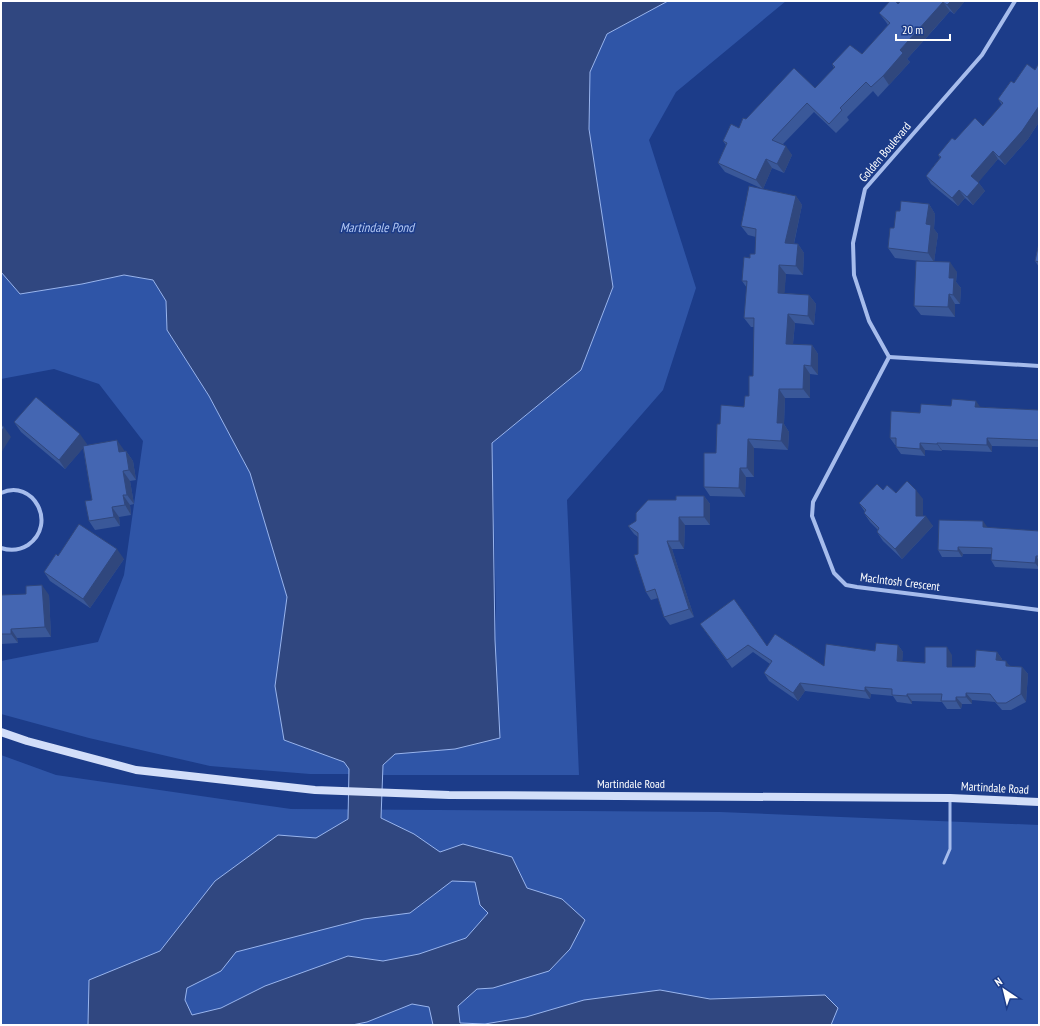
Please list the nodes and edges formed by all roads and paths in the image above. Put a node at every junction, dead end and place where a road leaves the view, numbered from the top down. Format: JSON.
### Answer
{"nodes":[{"id":1,"x":1015,"y":1,"type":"edge"},
{"id":2,"x":889,"y":356,"type":"junction"},
{"id":3,"x":1039,"y":366,"type":"edge"},
{"id":4,"x":1,"y":493,"type":"edge"},
{"id":5,"x":1,"y":548,"type":"edge"},
{"id":6,"x":1039,"y":610,"type":"edge"},
{"id":7,"x":1,"y":732,"type":"edge"},
{"id":8,"x":950,"y":798,"type":"junction"},
{"id":9,"x":1039,"y":802,"type":"edge"},
{"id":10,"x":944,"y":864,"type":"dead end"}],
"edges":[{"from":1,"to":2,"type":"street","name":"Golden Boulevard"},
{"from":2,"to":3,"type":"street"},
{"from":2,"to":6,"type":"street","name":"MacIntosh Crescent"},
{"from":4,"to":5,"type":"street"},
{"from":7,"to":8,"type":"main road","name":"Martindale Road"},
{"from":8,"to":9,"type":"main road","name":"Martindale Road"},
{"from":8,"to":10,"type":"lane"}]}
